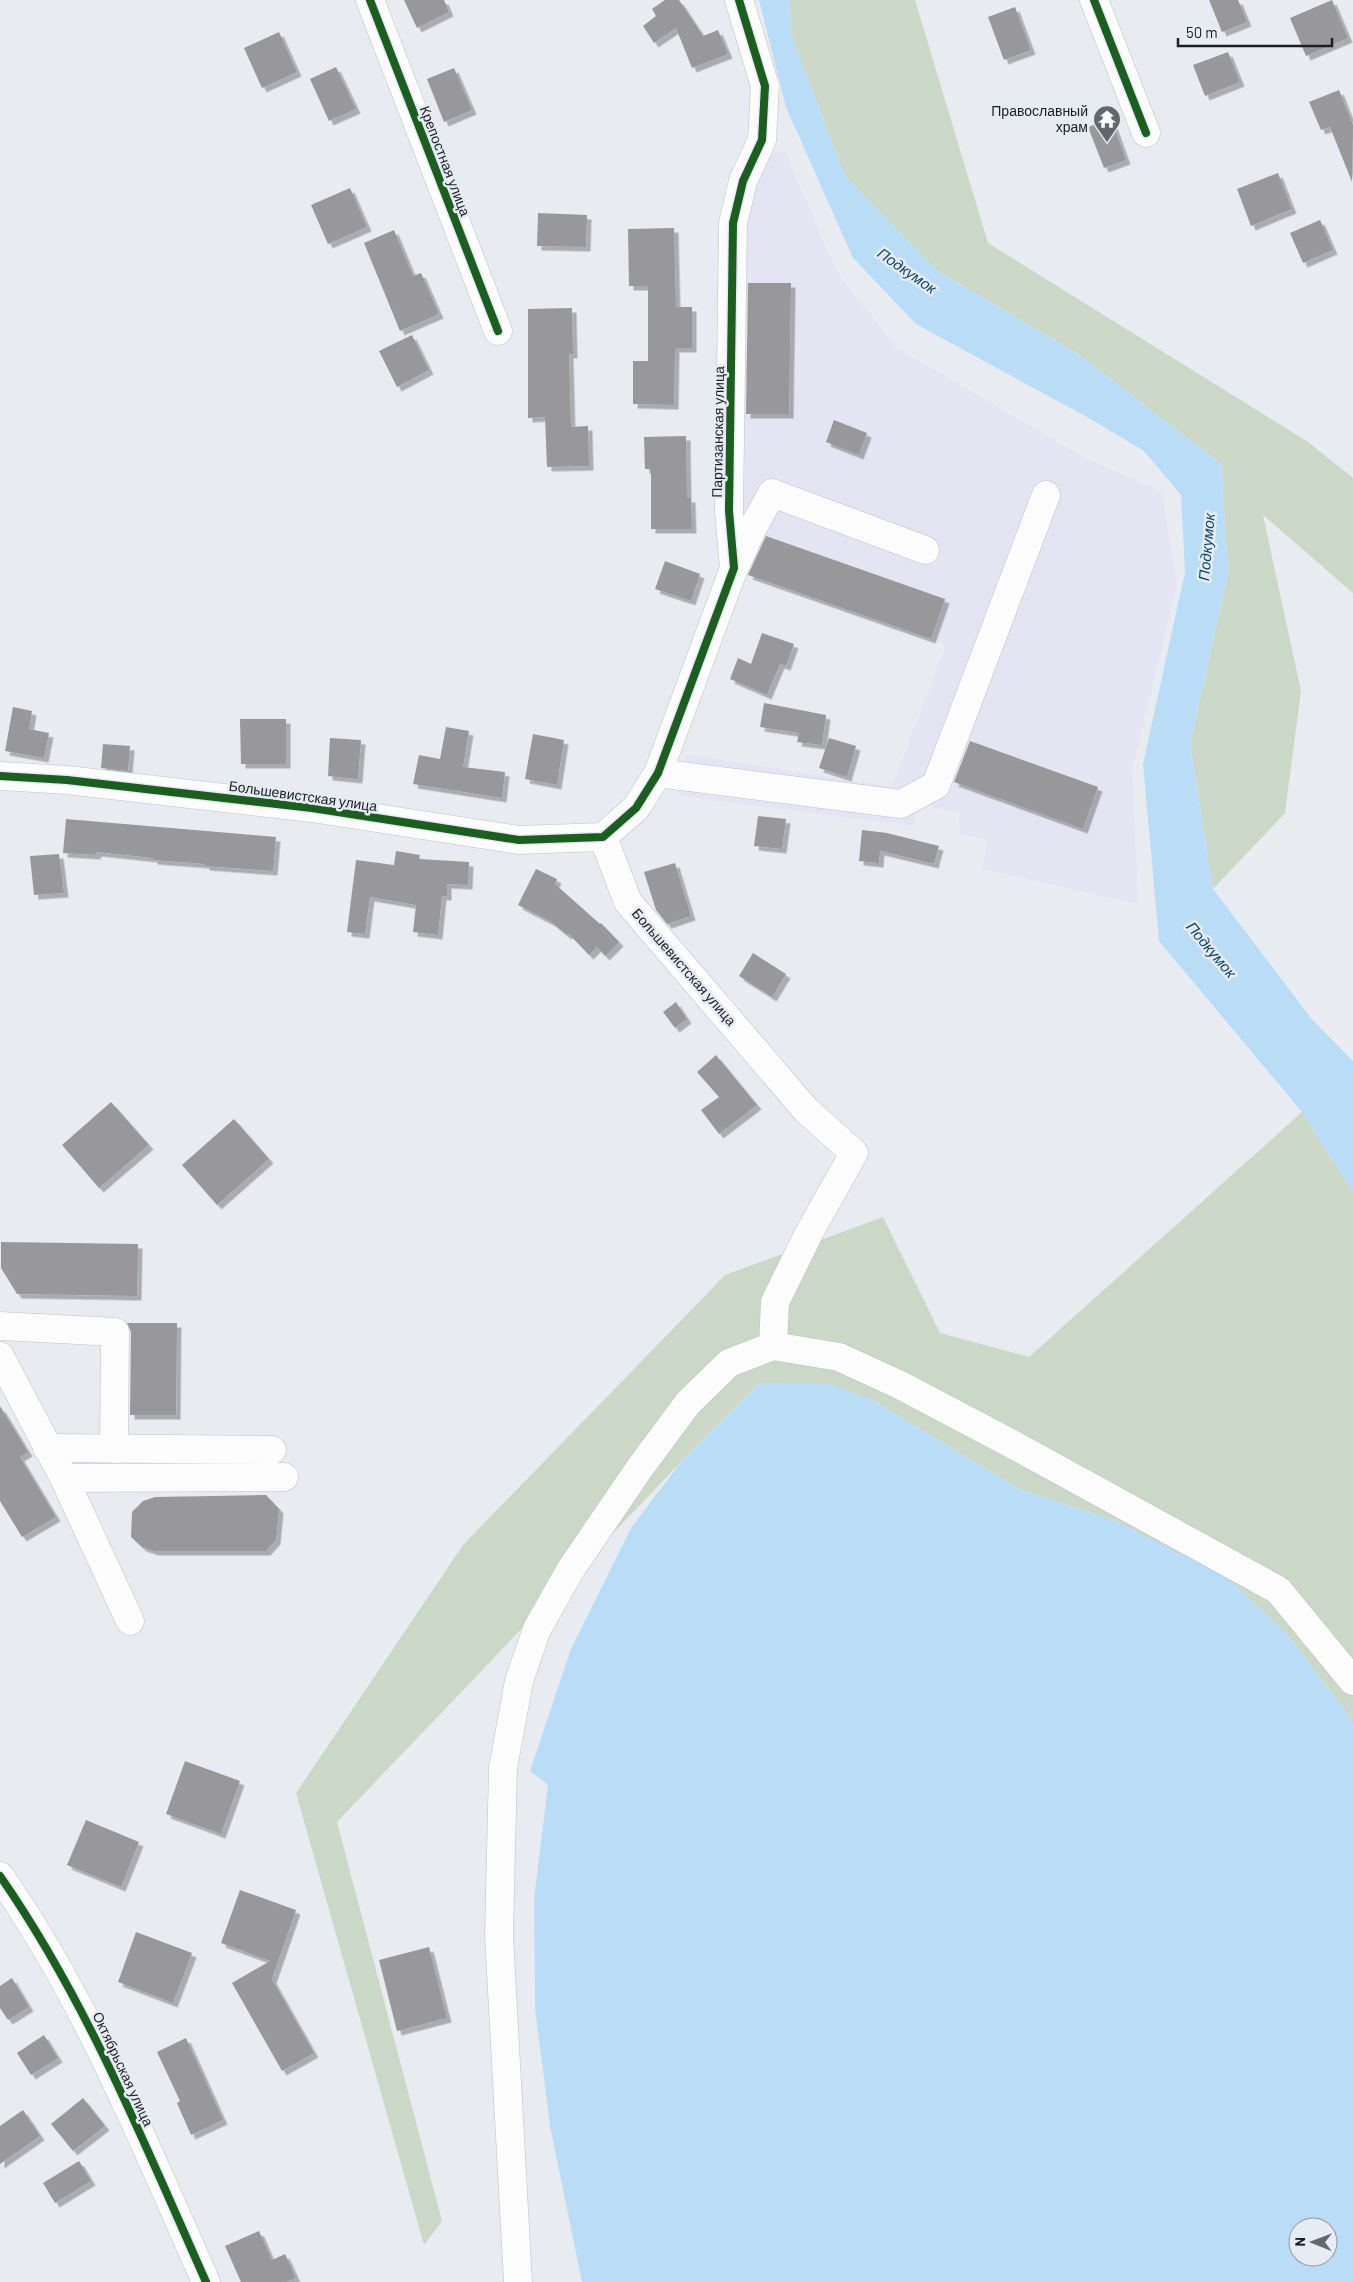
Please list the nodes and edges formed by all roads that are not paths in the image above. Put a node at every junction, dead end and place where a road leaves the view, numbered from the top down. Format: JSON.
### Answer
{"nodes":[{"id":1,"x":370,"y":0,"type":"edge"},
{"id":2,"x":739,"y":0,"type":"edge"},
{"id":3,"x":1094,"y":0,"type":"edge"},
{"id":4,"x":1146,"y":133,"type":"dead end"},
{"id":5,"x":498,"y":331,"type":"dead end"},
{"id":6,"x":1046,"y":495,"type":"dead end"},
{"id":7,"x":925,"y":550,"type":"dead end"},
{"id":8,"x":734,"y":568,"type":"junction"},
{"id":9,"x":658,"y":773,"type":"junction"},
{"id":10,"x":0,"y":776,"type":"edge"},
{"id":11,"x":602,"y":837,"type":"junction"},
{"id":12,"x":0,"y":1326,"type":"edge"},
{"id":13,"x":772,"y":1346,"type":"junction"},
{"id":14,"x":0,"y":1356,"type":"edge"},
{"id":15,"x":47,"y":1448,"type":"junction"},
{"id":16,"x":114,"y":1449,"type":"junction"},
{"id":17,"x":272,"y":1450,"type":"dead end"},
{"id":18,"x":284,"y":1476,"type":"dead end"},
{"id":19,"x":64,"y":1478,"type":"junction"},
{"id":20,"x":130,"y":1621,"type":"dead end"},
{"id":21,"x":1353,"y":1681,"type":"edge"},
{"id":22,"x":0,"y":1876,"type":"edge"},
{"id":23,"x":206,"y":2282,"type":"edge"},
{"id":24,"x":518,"y":2282,"type":"edge"}],
"edges":[{"from":1,"to":5,"type":"street","name":"Крепостная улица"},
{"from":2,"to":8,"type":"street","name":"Партизанская улица"},
{"from":3,"to":4,"type":"street"},
{"from":6,"to":9,"type":"street"},
{"from":7,"to":8,"type":"street"},
{"from":8,"to":9,"type":"street","name":"Партизанская улица"},
{"from":9,"to":11,"type":"street","name":"Партизанская улица"},
{"from":10,"to":11,"type":"street","name":"Большевистская улица"},
{"from":11,"to":13,"type":"street","name":"Большевистская улица"},
{"from":12,"to":16,"type":"street"},
{"from":13,"to":21,"type":"street"},
{"from":13,"to":24,"type":"street"},
{"from":14,"to":15,"type":"street"},
{"from":15,"to":16,"type":"street"},
{"from":15,"to":19,"type":"street"},
{"from":16,"to":17,"type":"street"},
{"from":18,"to":19,"type":"street"},
{"from":19,"to":20,"type":"street"},
{"from":22,"to":23,"type":"street","name":"Октябрьская улица"}]}
